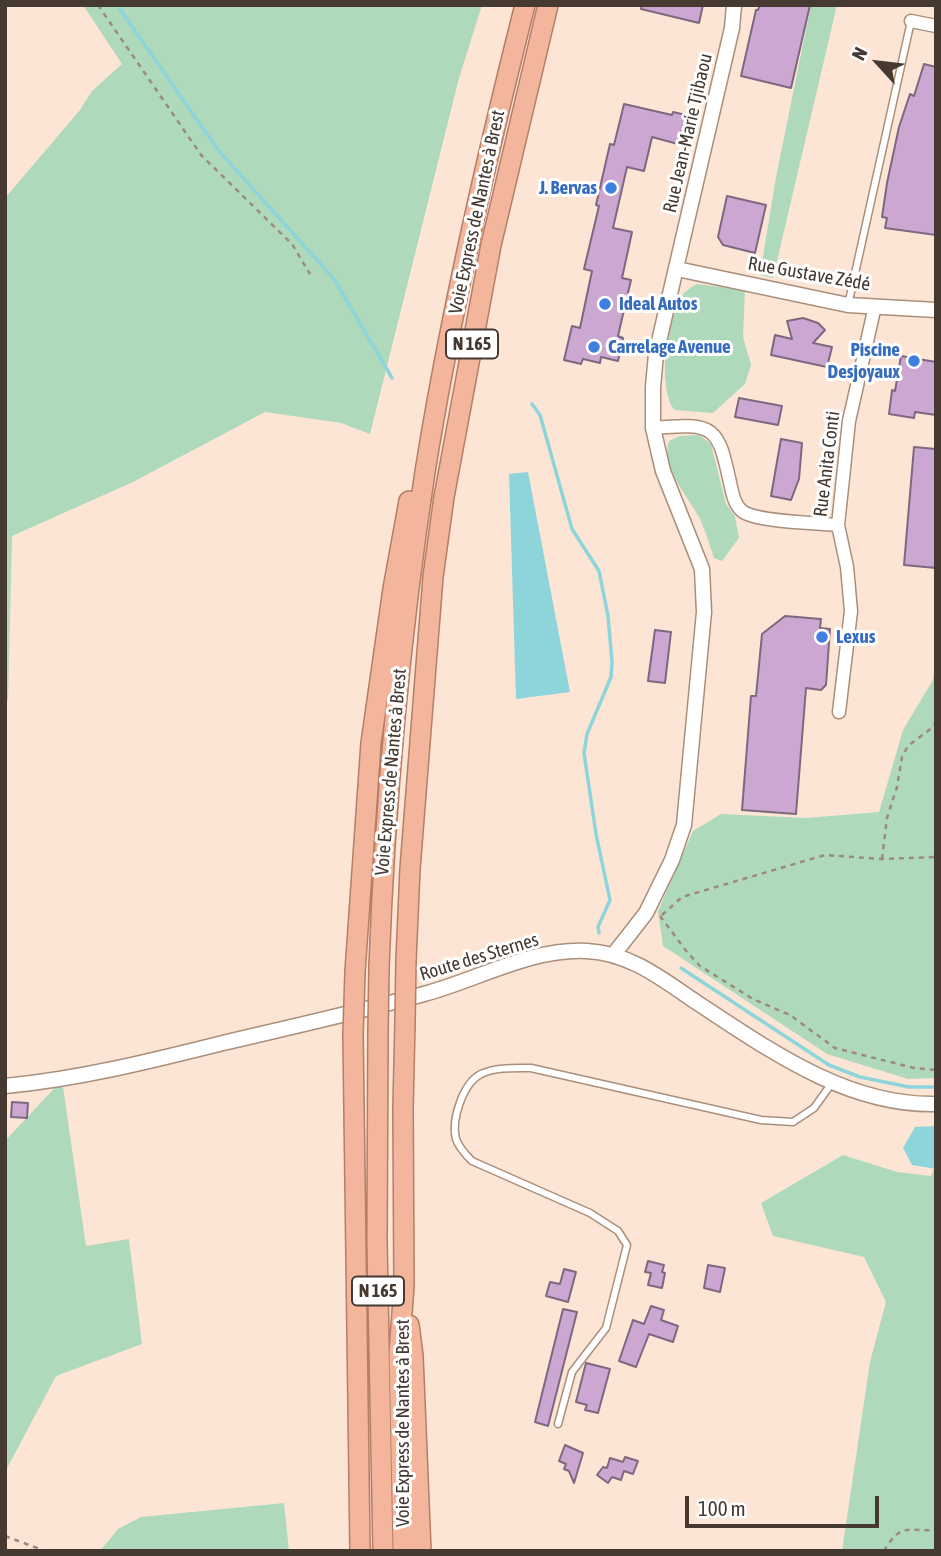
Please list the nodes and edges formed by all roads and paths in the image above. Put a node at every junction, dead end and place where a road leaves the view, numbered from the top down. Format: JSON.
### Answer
{"nodes":[{"id":1,"x":98,"y":5,"type":"edge"},
{"id":2,"x":525,"y":5,"type":"edge"},
{"id":3,"x":548,"y":5,"type":"edge"},
{"id":4,"x":734,"y":5,"type":"edge"},
{"id":5,"x":911,"y":21,"type":"joint"},
{"id":6,"x":936,"y":26,"type":"edge"},
{"id":7,"x":677,"y":269,"type":"junction"},
{"id":8,"x":310,"y":274,"type":"dead end"},
{"id":9,"x":848,"y":305,"type":"junction"},
{"id":10,"x":875,"y":306,"type":"junction"},
{"id":11,"x":936,"y":310,"type":"edge"},
{"id":12,"x":653,"y":428,"type":"junction"},
{"id":13,"x":426,"y":469,"type":"junction"},
{"id":14,"x":838,"y":525,"type":"junction"},
{"id":15,"x":839,"y":712,"type":"dead end"},
{"id":16,"x":936,"y":722,"type":"edge"},
{"id":17,"x":936,"y":857,"type":"edge"},
{"id":18,"x":882,"y":859,"type":"junction"},
{"id":19,"x":653,"y":914,"type":"junction"},
{"id":20,"x":614,"y":954,"type":"junction"},
{"id":21,"x":936,"y":1070,"type":"edge"},
{"id":22,"x":832,"y":1083,"type":"junction"},
{"id":23,"x":5,"y":1086,"type":"edge"},
{"id":24,"x":936,"y":1104,"type":"edge"},
{"id":25,"x":404,"y":1286,"type":"junction"},
{"id":26,"x":558,"y":1424,"type":"dead end"},
{"id":27,"x":936,"y":1530,"type":"edge"},
{"id":28,"x":5,"y":1536,"type":"edge"},
{"id":29,"x":45,"y":1551,"type":"edge"},
{"id":30,"x":359,"y":1551,"type":"edge"},
{"id":31,"x":383,"y":1551,"type":"edge"},
{"id":32,"x":403,"y":1551,"type":"edge"},
{"id":33,"x":421,"y":1551,"type":"edge"},
{"id":34,"x":884,"y":1551,"type":"edge"}],
"edges":[{"from":1,"to":8,"type":"path"},
{"from":2,"to":13,"type":"highway","name":"Voie Express de Nantes à Brest","number":"N 165"},
{"from":3,"to":25,"type":"highway","name":"Voie Express de Nantes à Brest","number":"N 165","bridge":true},
{"from":4,"to":7,"type":"street","name":"Rue Jean-Marie Tjibaou"},
{"from":5,"to":6,"type":"street"},
{"from":5,"to":9,"type":"lane"},
{"from":7,"to":9,"type":"street","name":"Rue Gustave Zédé"},
{"from":7,"to":12,"type":"street","name":"Rue Jean-Marie Tjibaou"},
{"from":9,"to":10,"type":"street","name":"Rue Gustave Zédé"},
{"from":10,"to":11,"type":"street","name":"Rue Gustave Zédé"},
{"from":10,"to":14,"type":"street","name":"Rue Anita Conti"},
{"from":12,"to":14,"type":"street"},
{"from":12,"to":19,"type":"street","name":"Rue Jean-Marie Tjibaou"},
{"from":13,"to":30,"type":"highway","bridge":true},
{"from":13,"to":31,"type":"highway","name":"Voie Express de Nantes à Brest","number":"N 165","bridge":true},
{"from":14,"to":15,"type":"street","name":"Rue Anita Conti"},
{"from":16,"to":18,"type":"path"},
{"from":17,"to":18,"type":"path"},
{"from":18,"to":19,"type":"path"},
{"from":19,"to":20,"type":"street","name":"Rue Jean-Marie Tjibaou"},
{"from":19,"to":21,"type":"path"},
{"from":20,"to":22,"type":"street","name":"Route des Sternes"},
{"from":20,"to":23,"type":"street","name":"Route des Sternes"},
{"from":22,"to":24,"type":"street","name":"Route des Sternes"},
{"from":22,"to":26,"type":"lane"},
{"from":25,"to":32,"type":"highway","name":"Voie Express de Nantes à Brest","number":"N 165"},
{"from":25,"to":33,"type":"highway"},
{"from":27,"to":34,"type":"path"},
{"from":28,"to":29,"type":"path"}]}
